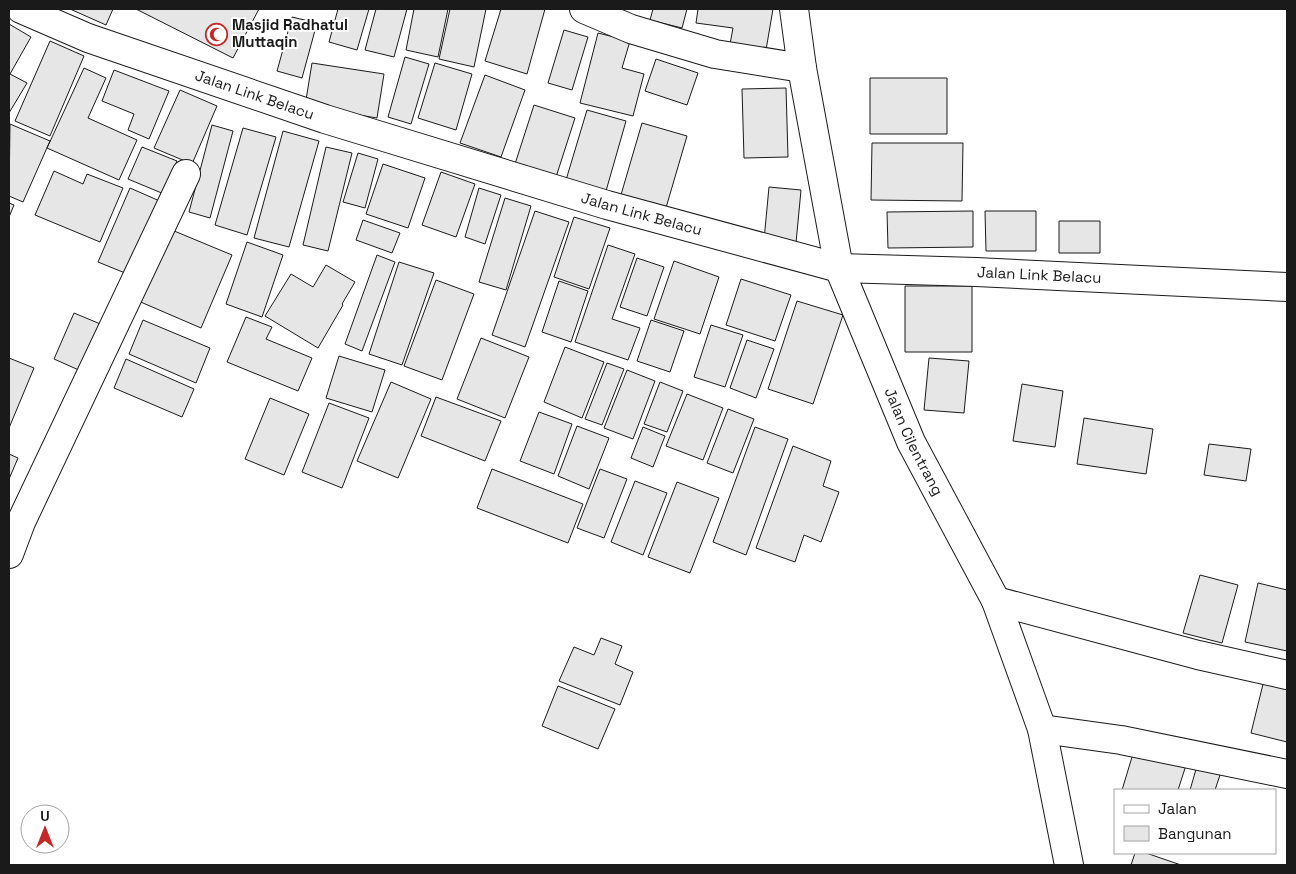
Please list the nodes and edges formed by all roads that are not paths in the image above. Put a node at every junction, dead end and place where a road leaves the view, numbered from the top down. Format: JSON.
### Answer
{"nodes":[{"id":1,"x":21,"y":9,"type":"edge"},
{"id":2,"x":584,"y":9,"type":"edge"},
{"id":3,"x":794,"y":9,"type":"edge"},
{"id":4,"x":802,"y":68,"type":"junction"},
{"id":5,"x":186,"y":174,"type":"dead end"},
{"id":6,"x":838,"y":268,"type":"junction"},
{"id":7,"x":1287,"y":287,"type":"edge"},
{"id":8,"x":9,"y":554,"type":"edge"},
{"id":9,"x":996,"y":600,"type":"junction"},
{"id":10,"x":1287,"y":675,"type":"edge"},
{"id":11,"x":1042,"y":729,"type":"junction"},
{"id":12,"x":1287,"y":774,"type":"edge"},
{"id":13,"x":1069,"y":865,"type":"edge"}],
"edges":[{"from":1,"to":6,"type":"street","name":"Jalan Link Belacu"},
{"from":2,"to":4,"type":"street"},
{"from":3,"to":4,"type":"street","name":"Jalan Cilentrang"},
{"from":4,"to":6,"type":"street","name":"Jalan Cilentrang"},
{"from":5,"to":8,"type":"street"},
{"from":6,"to":7,"type":"street","name":"Jalan Link Belacu"},
{"from":6,"to":9,"type":"street","name":"Jalan Cilentrang"},
{"from":9,"to":10,"type":"street"},
{"from":9,"to":11,"type":"street","name":"Jalan Cilentrang"},
{"from":11,"to":12,"type":"street"},
{"from":11,"to":13,"type":"street","name":"Jalan Cilentrang"}]}
